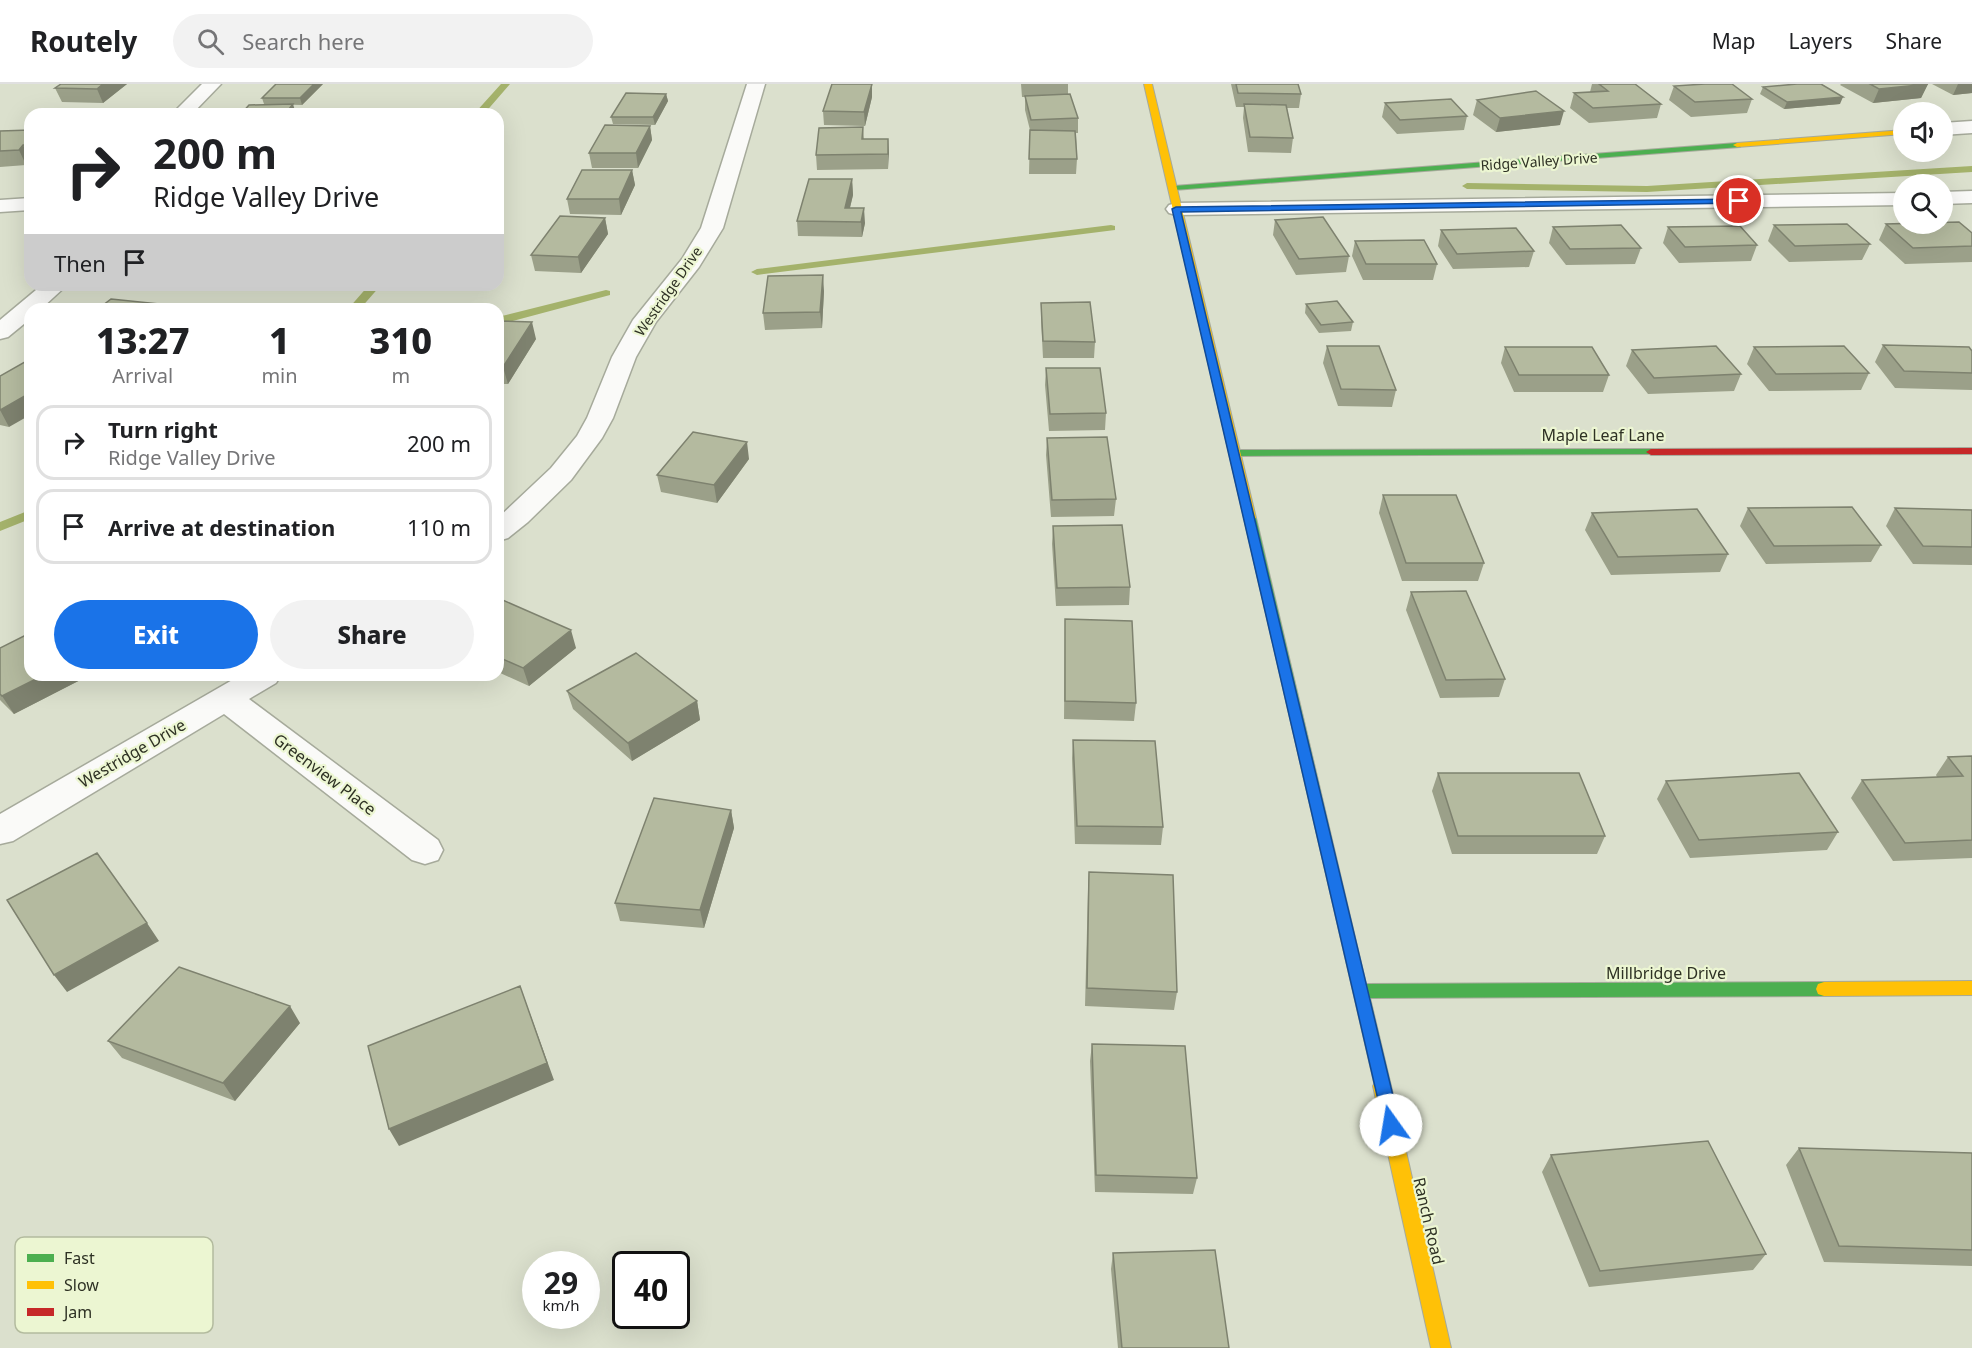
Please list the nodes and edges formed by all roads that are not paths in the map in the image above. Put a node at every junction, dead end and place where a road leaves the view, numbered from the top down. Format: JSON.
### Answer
{"nodes":[{"id":1,"x":212,"y":84,"type":"edge"},
{"id":2,"x":756,"y":84,"type":"edge"},
{"id":3,"x":1148,"y":84,"type":"edge"},
{"id":4,"x":187,"y":108,"type":"edge"},
{"id":5,"x":1972,"y":127,"type":"edge"},
{"id":6,"x":1953,"y":128,"type":"edge"},
{"id":7,"x":1893,"y":133,"type":"edge"},
{"id":8,"x":1174,"y":188,"type":"junction"},
{"id":9,"x":1972,"y":197,"type":"edge"},
{"id":10,"x":1953,"y":198,"type":"edge"},
{"id":11,"x":1893,"y":199,"type":"edge"},
{"id":12,"x":24,"y":204,"type":"edge"},
{"id":13,"x":0,"y":206,"type":"edge"},
{"id":14,"x":1176,"y":209,"type":"junction"},
{"id":15,"x":50,"y":291,"type":"edge"},
{"id":16,"x":35,"y":303,"type":"edge"},
{"id":17,"x":24,"y":312,"type":"edge"},
{"id":18,"x":0,"y":332,"type":"edge"},
{"id":19,"x":1972,"y":451,"type":"edge"},
{"id":20,"x":1234,"y":453,"type":"junction"},
{"id":21,"x":504,"y":527,"type":"edge"},
{"id":22,"x":255,"y":681,"type":"edge"},
{"id":23,"x":225,"y":698,"type":"junction"},
{"id":24,"x":0,"y":831,"type":"edge"},
{"id":25,"x":425,"y":850,"type":"dead end"},
{"id":26,"x":1972,"y":988,"type":"edge"},
{"id":27,"x":1361,"y":991,"type":"junction"},
{"id":28,"x":1441,"y":1348,"type":"edge"}],
"edges":[{"from":1,"to":4,"type":"street"},
{"from":2,"to":21,"type":"street","name":"Westridge Drive"},
{"from":3,"to":8,"type":"street","name":"Ranch Road"},
{"from":5,"to":6,"type":"street"},
{"from":7,"to":8,"type":"street","name":"Ridge Valley Drive"},
{"from":8,"to":14,"type":"street","name":"Ranch Road"},
{"from":9,"to":10,"type":"street"},
{"from":11,"to":14,"type":"street"},
{"from":12,"to":13,"type":"street"},
{"from":14,"to":20,"type":"street","name":"Ranch Road"},
{"from":15,"to":16,"type":"street"},
{"from":17,"to":18,"type":"street"},
{"from":19,"to":20,"type":"street","name":"Maple Leaf Lane"},
{"from":20,"to":27,"type":"street","name":"Ranch Road"},
{"from":22,"to":23,"type":"street","name":"Westridge Drive"},
{"from":23,"to":24,"type":"street","name":"Westridge Drive"},
{"from":23,"to":25,"type":"street","name":"Greenview Place"},
{"from":26,"to":27,"type":"street","name":"Millbridge Drive"},
{"from":27,"to":28,"type":"street","name":"Ranch Road"}]}
